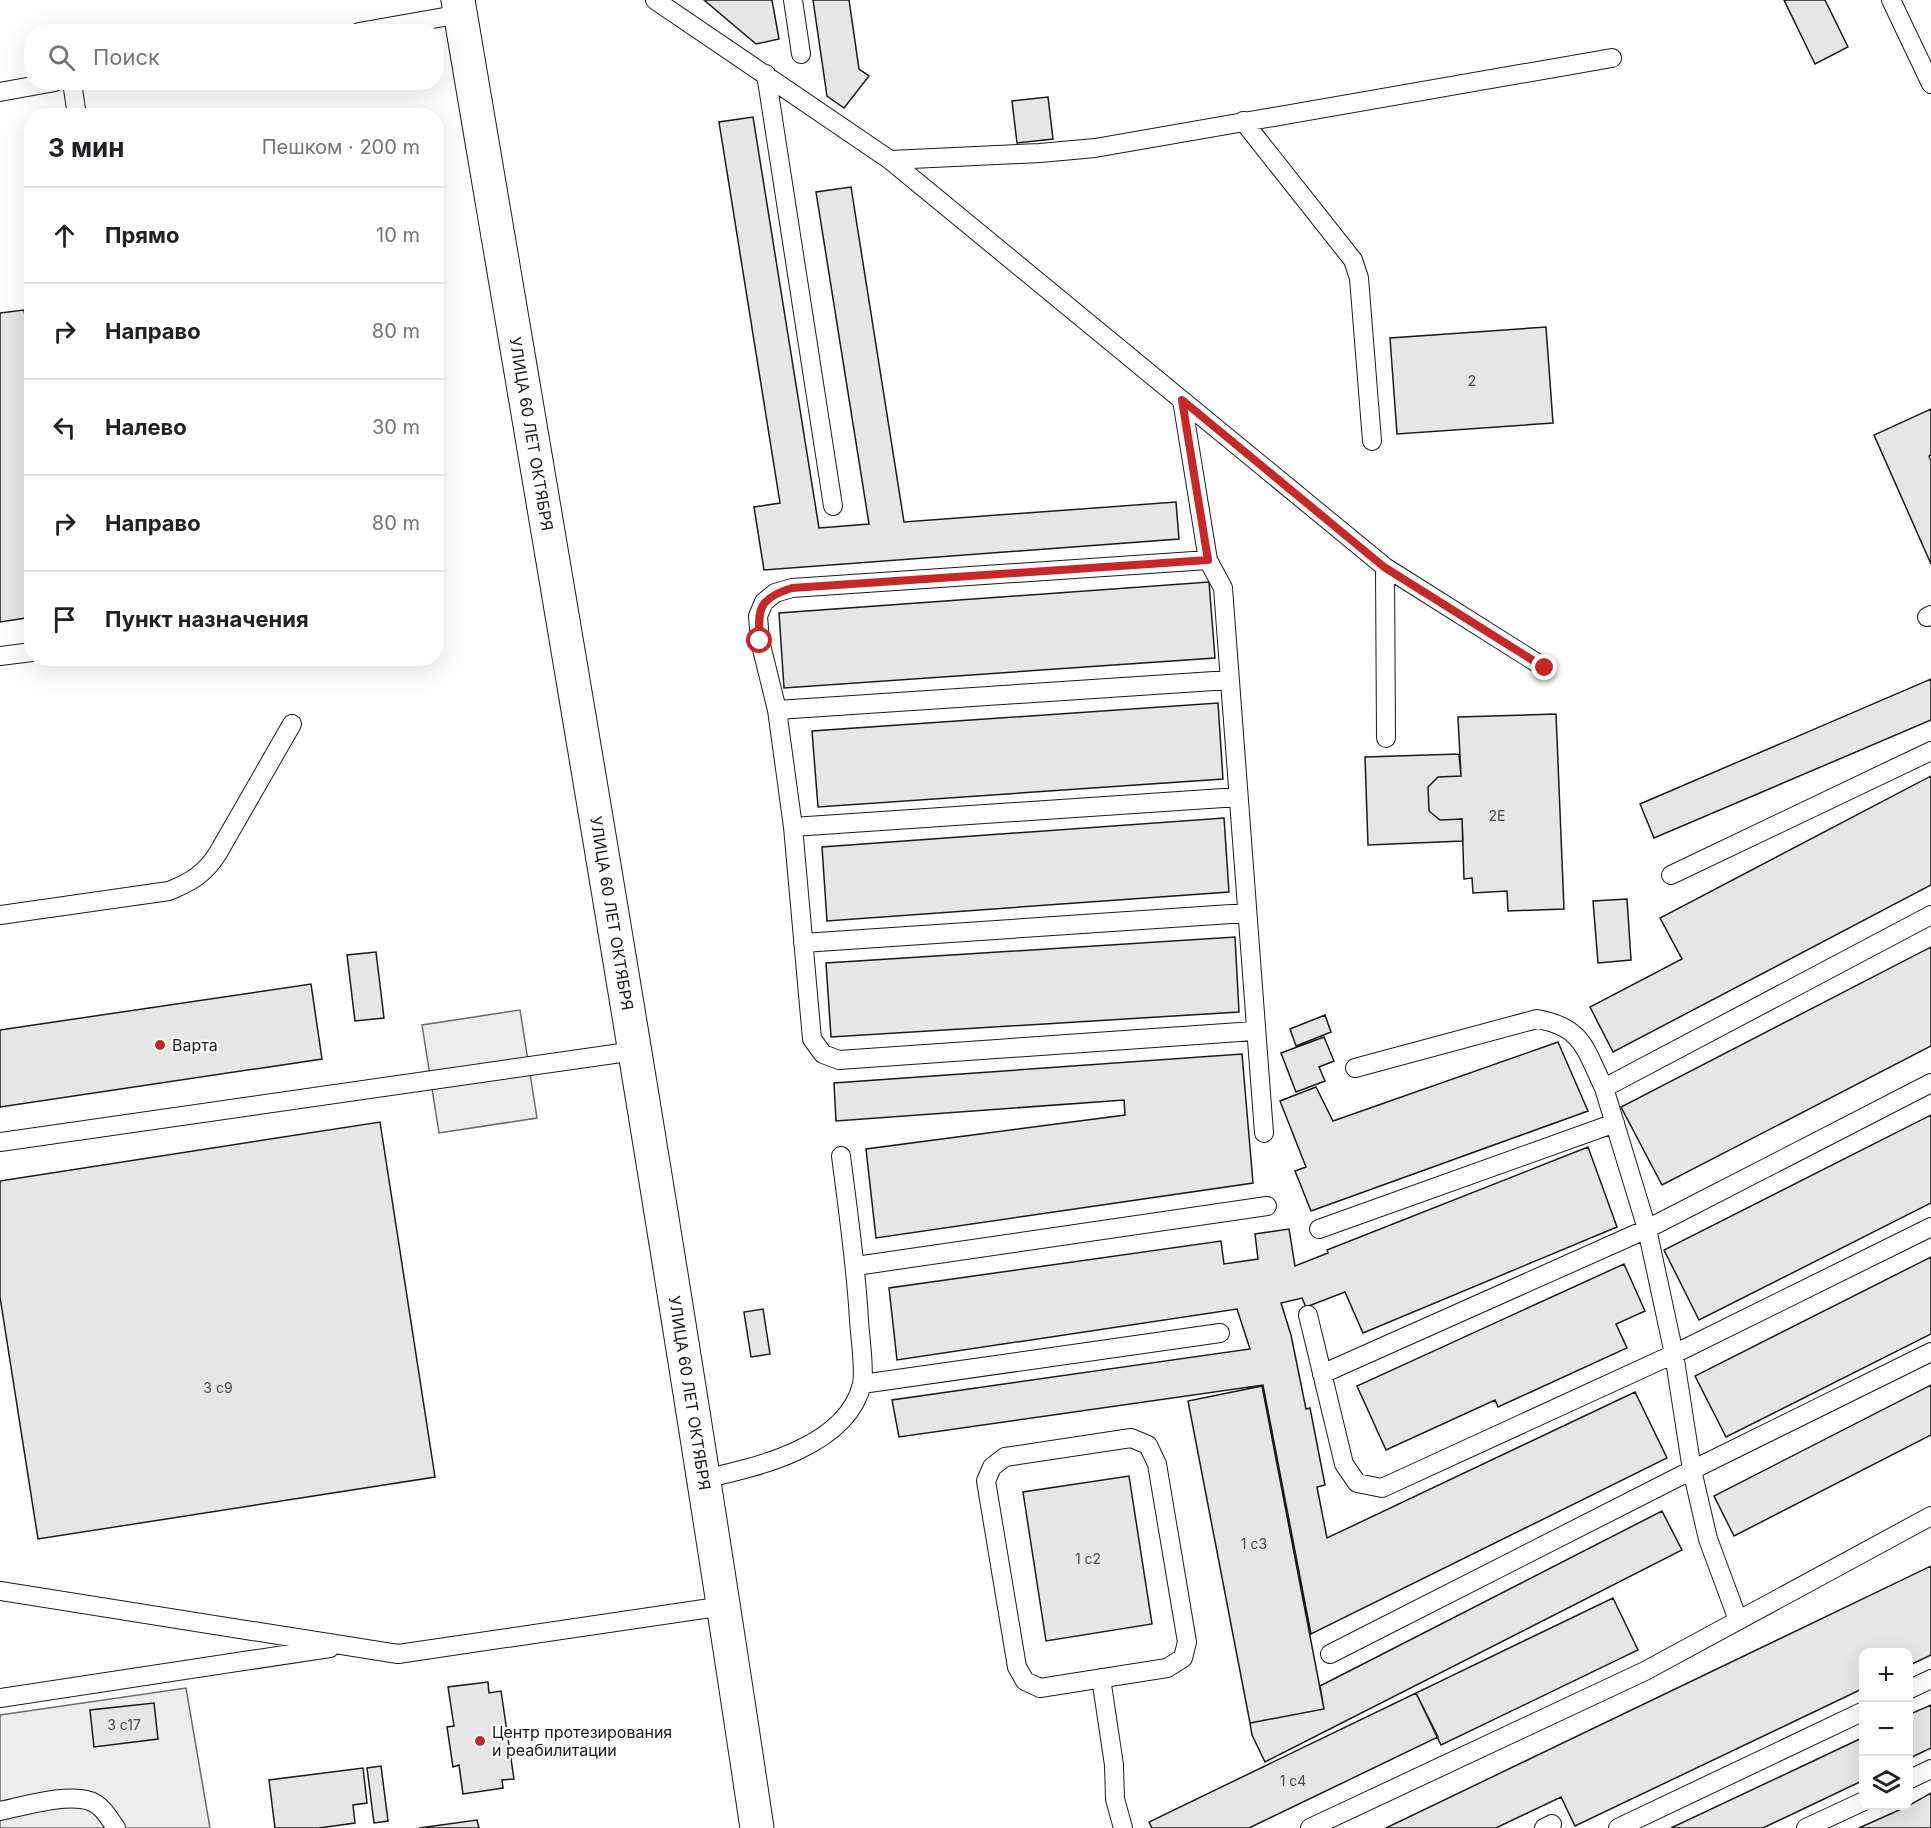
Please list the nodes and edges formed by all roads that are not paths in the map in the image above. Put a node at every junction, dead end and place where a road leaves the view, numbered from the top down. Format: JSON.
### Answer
{"nodes":[{"id":1,"x":655,"y":0,"type":"edge"},
{"id":2,"x":793,"y":0,"type":"edge"},
{"id":3,"x":1891,"y":0,"type":"edge"},
{"id":4,"x":459,"y":7,"type":"edge"},
{"id":5,"x":390,"y":24,"type":"edge"},
{"id":6,"x":801,"y":54,"type":"dead end"},
{"id":7,"x":1612,"y":58,"type":"dead end"},
{"id":8,"x":766,"y":74,"type":"junction"},
{"id":9,"x":1931,"y":84,"type":"edge"},
{"id":10,"x":24,"y":88,"type":"edge"},
{"id":11,"x":73,"y":90,"type":"edge"},
{"id":12,"x":0,"y":92,"type":"edge"},
{"id":13,"x":76,"y":108,"type":"edge"},
{"id":14,"x":1243,"y":120,"type":"junction"},
{"id":15,"x":890,"y":160,"type":"junction"},
{"id":16,"x":1182,"y":400,"type":"junction"},
{"id":17,"x":1372,"y":441,"type":"dead end"},
{"id":18,"x":833,"y":506,"type":"dead end"},
{"id":19,"x":1208,"y":560,"type":"junction"},
{"id":20,"x":1384,"y":567,"type":"junction"},
{"id":21,"x":24,"y":653,"type":"edge"},
{"id":22,"x":0,"y":656,"type":"edge"},
{"id":23,"x":1545,"y":668,"type":"dead end"},
{"id":24,"x":1229,"y":680,"type":"junction"},
{"id":25,"x":777,"y":710,"type":"junction"},
{"id":26,"x":292,"y":724,"type":"dead end"},
{"id":27,"x":1386,"y":738,"type":"dead end"},
{"id":28,"x":1931,"y":751,"type":"edge"},
{"id":29,"x":1238,"y":797,"type":"junction"},
{"id":30,"x":794,"y":827,"type":"junction"},
{"id":31,"x":1671,"y":874,"type":"dead end"},
{"id":32,"x":1246,"y":913,"type":"junction"},
{"id":33,"x":0,"y":915,"type":"edge"},
{"id":34,"x":1931,"y":915,"type":"edge"},
{"id":35,"x":803,"y":943,"type":"junction"},
{"id":36,"x":1254,"y":1031,"type":"junction"},
{"id":37,"x":635,"y":1051,"type":"junction"},
{"id":38,"x":1355,"y":1068,"type":"dead end"},
{"id":39,"x":1931,"y":1083,"type":"edge"},
{"id":40,"x":1604,"y":1088,"type":"junction"},
{"id":41,"x":1615,"y":1123,"type":"junction"},
{"id":42,"x":1264,"y":1132,"type":"dead end"},
{"id":43,"x":0,"y":1142,"type":"edge"},
{"id":44,"x":840,"y":1156,"type":"dead end"},
{"id":45,"x":1267,"y":1206,"type":"dead end"},
{"id":46,"x":1931,"y":1227,"type":"edge"},
{"id":47,"x":1319,"y":1229,"type":"dead end"},
{"id":48,"x":1647,"y":1229,"type":"junction"},
{"id":49,"x":856,"y":1266,"type":"junction"},
{"id":50,"x":1308,"y":1315,"type":"dead end"},
{"id":51,"x":1220,"y":1333,"type":"dead end"},
{"id":52,"x":1931,"y":1352,"type":"edge"},
{"id":53,"x":1674,"y":1354,"type":"junction"},
{"id":54,"x":1322,"y":1374,"type":"junction"},
{"id":55,"x":862,"y":1384,"type":"junction"},
{"id":56,"x":1692,"y":1470,"type":"junction"},
{"id":57,"x":704,"y":1479,"type":"junction"},
{"id":58,"x":1931,"y":1516,"type":"edge"},
{"id":59,"x":0,"y":1591,"type":"edge"},
{"id":60,"x":724,"y":1606,"type":"junction"},
{"id":61,"x":1738,"y":1620,"type":"junction"},
{"id":62,"x":348,"y":1645,"type":"junction"},
{"id":63,"x":1330,"y":1654,"type":"dead end"},
{"id":64,"x":1101,"y":1678,"type":"junction"},
{"id":65,"x":1931,"y":1679,"type":"edge"},
{"id":66,"x":1913,"y":1688,"type":"edge"},
{"id":67,"x":0,"y":1698,"type":"edge"},
{"id":68,"x":1859,"y":1713,"type":"edge"},
{"id":69,"x":1931,"y":1769,"type":"edge"},
{"id":70,"x":1913,"y":1778,"type":"edge"},
{"id":71,"x":1859,"y":1803,"type":"edge"},
{"id":72,"x":0,"y":1811,"type":"edge"},
{"id":73,"x":116,"y":1828,"type":"edge"},
{"id":74,"x":757,"y":1828,"type":"edge"},
{"id":75,"x":1123,"y":1828,"type":"edge"},
{"id":76,"x":1310,"y":1828,"type":"edge"},
{"id":77,"x":1618,"y":1828,"type":"edge"},
{"id":78,"x":1806,"y":1828,"type":"edge"}],
"edges":[{"from":1,"to":8,"type":"lane"},
{"from":2,"to":6,"type":"lane"},
{"from":3,"to":9,"type":"lane"},
{"from":4,"to":5,"type":"lane"},
{"from":4,"to":37,"type":"main road","name":"УЛИЦА 60 ЛЕТ ОКТЯБРЯ"},
{"from":7,"to":14,"type":"lane"},
{"from":8,"to":15,"type":"lane"},
{"from":8,"to":18,"type":"lane"},
{"from":10,"to":12,"type":"lane"},
{"from":11,"to":13,"type":"lane"},
{"from":14,"to":15,"type":"lane"},
{"from":14,"to":17,"type":"lane"},
{"from":15,"to":16,"type":"lane"},
{"from":16,"to":19,"type":"lane"},
{"from":16,"to":20,"type":"lane"},
{"from":19,"to":24,"type":"lane"},
{"from":19,"to":25,"type":"lane"},
{"from":20,"to":23,"type":"lane"},
{"from":20,"to":27,"type":"lane"},
{"from":21,"to":22,"type":"lane"},
{"from":24,"to":25,"type":"lane"},
{"from":24,"to":29,"type":"lane"},
{"from":25,"to":30,"type":"lane"},
{"from":26,"to":33,"type":"lane"},
{"from":28,"to":31,"type":"lane"},
{"from":29,"to":30,"type":"lane"},
{"from":29,"to":32,"type":"lane"},
{"from":30,"to":35,"type":"lane"},
{"from":32,"to":35,"type":"lane"},
{"from":32,"to":36,"type":"lane"},
{"from":34,"to":40,"type":"lane"},
{"from":35,"to":36,"type":"lane"},
{"from":36,"to":42,"type":"lane"},
{"from":37,"to":43,"type":"lane"},
{"from":37,"to":57,"type":"main road","name":"УЛИЦА 60 ЛЕТ ОКТЯБРЯ"},
{"from":38,"to":40,"type":"lane"},
{"from":39,"to":48,"type":"lane"},
{"from":40,"to":41,"type":"lane"},
{"from":41,"to":47,"type":"lane"},
{"from":41,"to":48,"type":"lane"},
{"from":44,"to":49,"type":"lane"},
{"from":45,"to":49,"type":"lane"},
{"from":46,"to":53,"type":"lane"},
{"from":48,"to":53,"type":"lane"},
{"from":48,"to":54,"type":"lane"},
{"from":49,"to":55,"type":"lane"},
{"from":50,"to":54,"type":"lane"},
{"from":51,"to":55,"type":"lane"},
{"from":52,"to":56,"type":"lane"},
{"from":53,"to":54,"type":"lane"},
{"from":53,"to":56,"type":"lane"},
{"from":55,"to":57,"type":"lane"},
{"from":56,"to":61,"type":"lane"},
{"from":56,"to":63,"type":"lane"},
{"from":57,"to":60,"type":"main road","name":"УЛИЦА 60 ЛЕТ ОКТЯБРЯ"},
{"from":58,"to":61,"type":"lane"},
{"from":59,"to":62,"type":"lane"},
{"from":60,"to":62,"type":"lane"},
{"from":60,"to":74,"type":"main road","name":"УЛИЦА 60 ЛЕТ ОКТЯБРЯ"},
{"from":61,"to":76,"type":"lane"},
{"from":62,"to":67,"type":"lane"},
{"from":64,"to":64,"type":"lane"},
{"from":64,"to":75,"type":"lane"},
{"from":65,"to":66,"type":"lane"},
{"from":68,"to":77,"type":"lane"},
{"from":69,"to":70,"type":"lane"},
{"from":71,"to":78,"type":"lane"},
{"from":72,"to":73,"type":"lane"}]}
